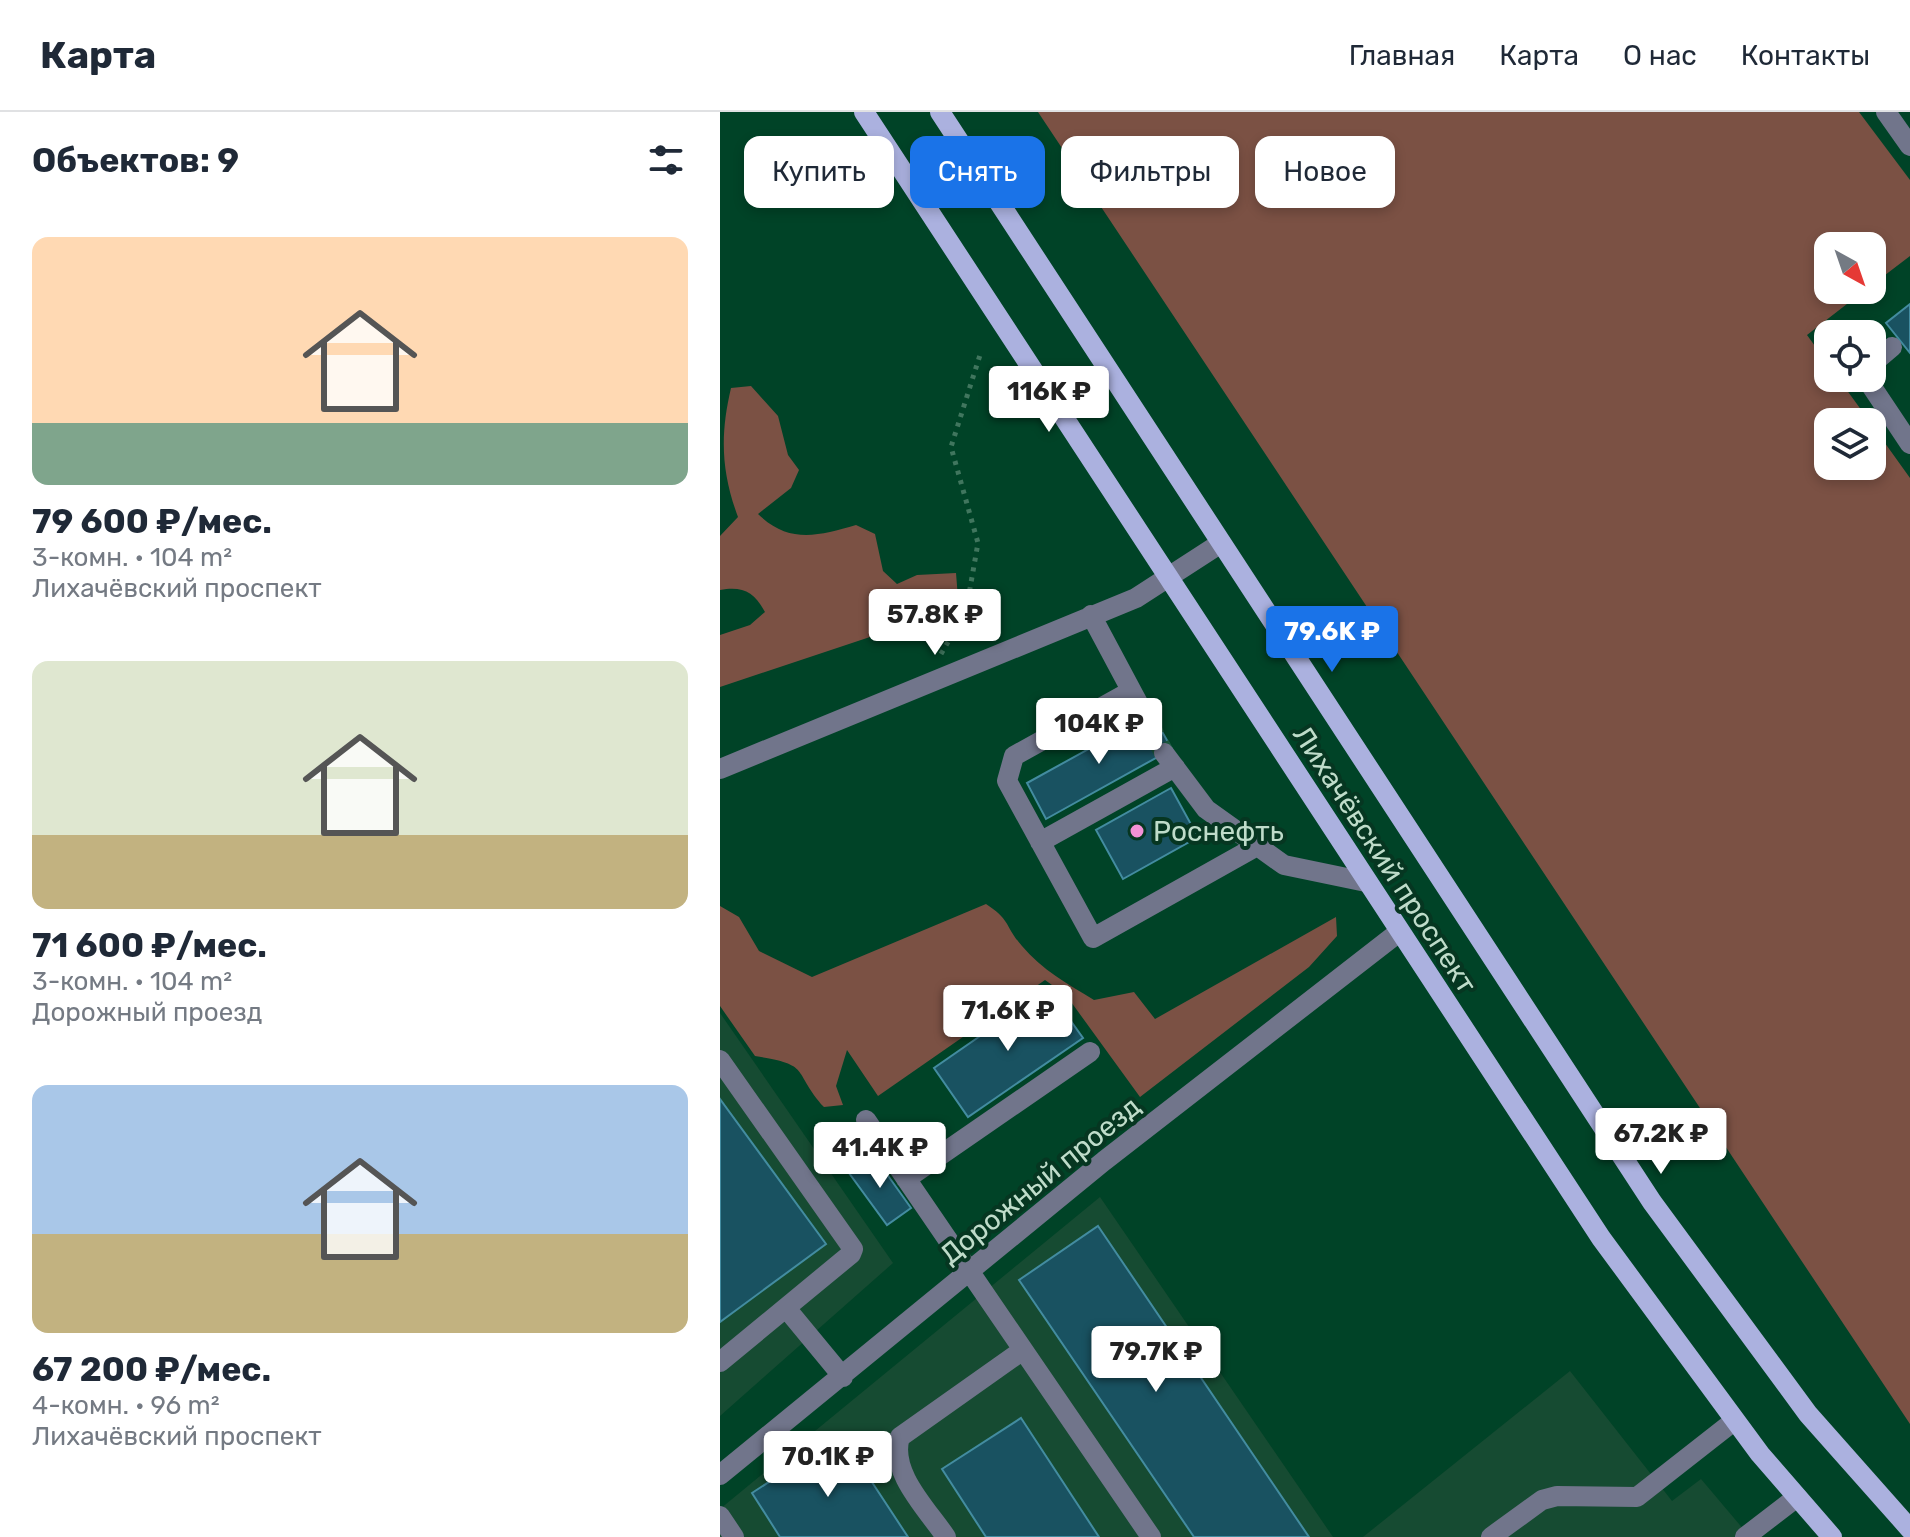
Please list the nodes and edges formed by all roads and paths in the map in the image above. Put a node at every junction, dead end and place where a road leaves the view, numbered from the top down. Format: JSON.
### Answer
{"nodes":[{"id":1,"x":864,"y":112,"type":"edge"},
{"id":2,"x":940,"y":112,"type":"edge"},
{"id":3,"x":1886,"y":112,"type":"edge"},
{"id":4,"x":1910,"y":146,"type":"edge"},
{"id":5,"x":1892,"y":347,"type":"dead end"},
{"id":6,"x":1886,"y":352,"type":"edge"},
{"id":7,"x":980,"y":355,"type":"dead end"},
{"id":8,"x":1875,"y":392,"type":"edge"},
{"id":9,"x":1910,"y":444,"type":"edge"},
{"id":10,"x":1221,"y":543,"type":"junction"},
{"id":11,"x":1168,"y":578,"type":"junction"},
{"id":12,"x":1091,"y":615,"type":"junction"},
{"id":13,"x":922,"y":686,"type":"junction"},
{"id":14,"x":1131,"y":691,"type":"junction"},
{"id":15,"x":1146,"y":718,"type":"tunnel mouth"},
{"id":16,"x":720,"y":769,"type":"edge"},
{"id":17,"x":1040,"y":842,"type":"junction"},
{"id":18,"x":1257,"y":846,"type":"junction"},
{"id":19,"x":1366,"y":882,"type":"junction"},
{"id":20,"x":1399,"y":932,"type":"junction"},
{"id":21,"x":1090,"y":1052,"type":"dead end"},
{"id":22,"x":720,"y":1060,"type":"edge"},
{"id":23,"x":866,"y":1120,"type":"dead end"},
{"id":24,"x":906,"y":1179,"type":"junction"},
{"id":25,"x":969,"y":1273,"type":"junction"},
{"id":26,"x":786,"y":1308,"type":"junction"},
{"id":27,"x":1023,"y":1350,"type":"junction"},
{"id":28,"x":720,"y":1362,"type":"edge"},
{"id":29,"x":843,"y":1377,"type":"junction"},
{"id":30,"x":1734,"y":1421,"type":"junction"},
{"id":31,"x":720,"y":1475,"type":"edge"},
{"id":32,"x":1797,"y":1497,"type":"junction"},
{"id":33,"x":720,"y":1516,"type":"edge"},
{"id":34,"x":1910,"y":1529,"type":"edge"},
{"id":35,"x":734,"y":1537,"type":"edge"},
{"id":36,"x":946,"y":1537,"type":"edge"},
{"id":37,"x":1151,"y":1537,"type":"edge"},
{"id":38,"x":1491,"y":1537,"type":"edge"},
{"id":39,"x":1745,"y":1537,"type":"edge"},
{"id":40,"x":1832,"y":1537,"type":"edge"}],
"edges":[{"from":1,"to":11,"type":"main road","name":"Лихачёвский проспект"},
{"from":2,"to":10,"type":"main road","name":"Лихачёвский проспект"},
{"from":3,"to":4,"type":"street"},
{"from":5,"to":6,"type":"street"},
{"from":7,"to":13,"type":"path"},
{"from":8,"to":9,"type":"street"},
{"from":10,"to":11,"type":"street"},
{"from":10,"to":34,"type":"main road","name":"Лихачёвский проспект"},
{"from":11,"to":12,"type":"street"},
{"from":11,"to":19,"type":"main road","name":"Лихачёвский проспект"},
{"from":12,"to":13,"type":"street"},
{"from":12,"to":14,"type":"street"},
{"from":13,"to":16,"type":"street"},
{"from":14,"to":15,"type":"street"},
{"from":14,"to":17,"type":"street"},
{"from":17,"to":18,"type":"street"},
{"from":17,"to":18,"type":"street"},
{"from":18,"to":19,"type":"street"},
{"from":19,"to":20,"type":"main road","name":"Лихачёвский проспект"},
{"from":20,"to":25,"type":"street","name":"Дорожный проезд"},
{"from":20,"to":30,"type":"main road","name":"Лихачёвский проспект"},
{"from":21,"to":24,"type":"street"},
{"from":22,"to":26,"type":"street"},
{"from":23,"to":24,"type":"street"},
{"from":24,"to":25,"type":"street"},
{"from":25,"to":27,"type":"street"},
{"from":25,"to":29,"type":"street","name":"Дорожный проезд"},
{"from":26,"to":28,"type":"street"},
{"from":26,"to":29,"type":"street"},
{"from":27,"to":36,"type":"street"},
{"from":27,"to":37,"type":"street"},
{"from":29,"to":31,"type":"street","name":"Дорожный проезд"},
{"from":30,"to":32,"type":"main road","name":"Лихачёвский проспект"},
{"from":30,"to":38,"type":"street"},
{"from":32,"to":39,"type":"street"},
{"from":32,"to":40,"type":"main road","name":"Лихачёвский проспект"},
{"from":33,"to":35,"type":"street"}]}
